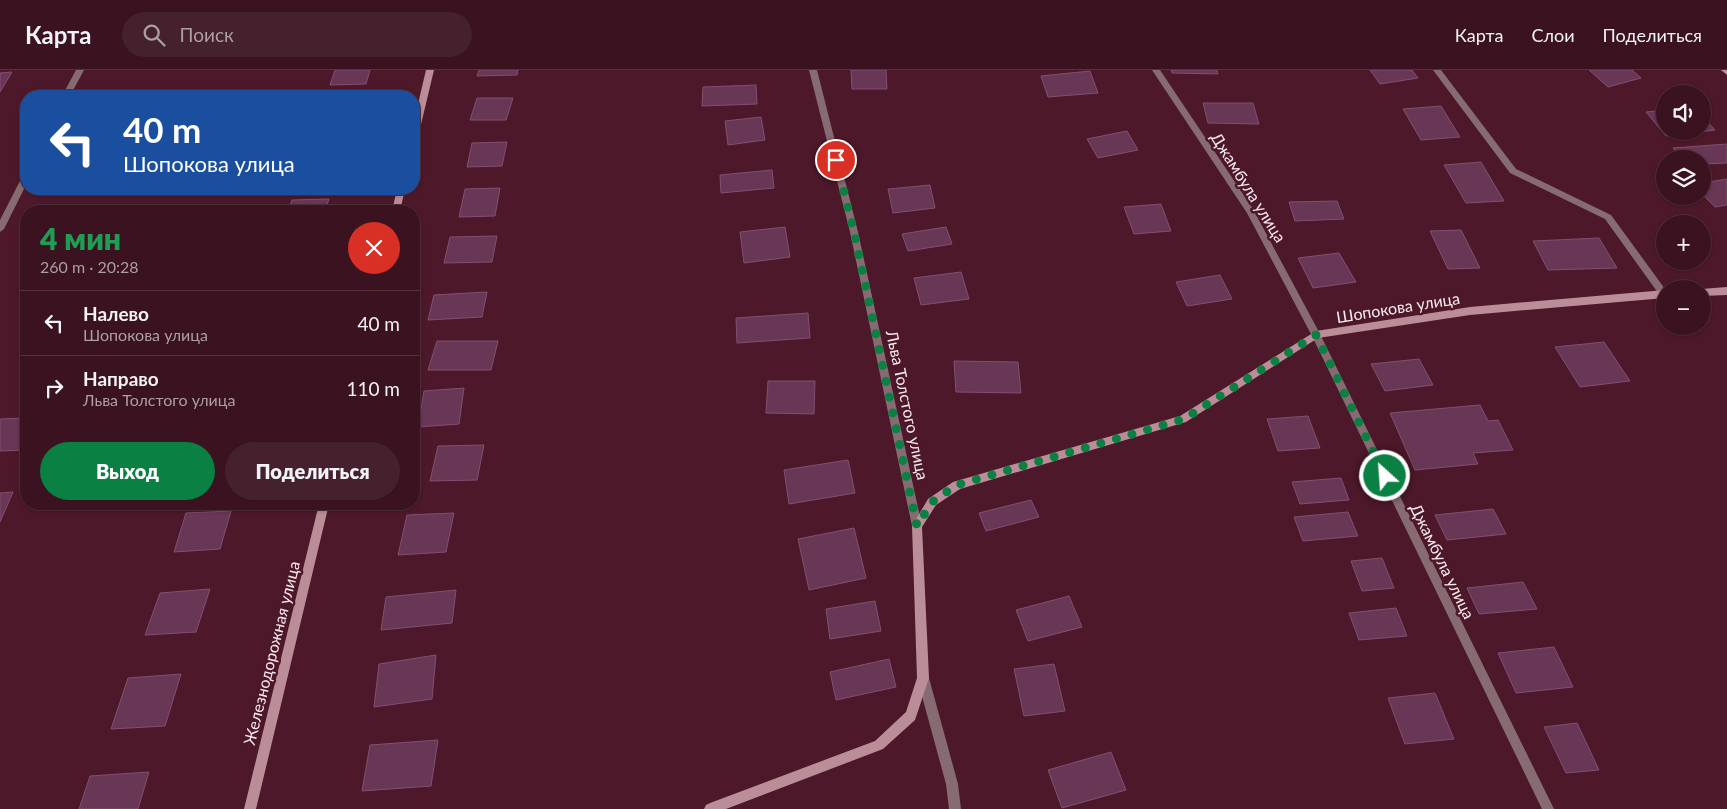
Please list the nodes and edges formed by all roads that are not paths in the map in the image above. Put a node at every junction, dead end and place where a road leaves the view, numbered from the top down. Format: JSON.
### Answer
{"nodes":[{"id":1,"x":80,"y":70,"type":"edge"},
{"id":2,"x":430,"y":70,"type":"edge"},
{"id":3,"x":813,"y":70,"type":"edge"},
{"id":4,"x":1156,"y":70,"type":"edge"},
{"id":5,"x":1437,"y":70,"type":"edge"},
{"id":6,"x":69,"y":90,"type":"edge"},
{"id":7,"x":420,"y":112,"type":"edge"},
{"id":8,"x":20,"y":189,"type":"edge"},
{"id":9,"x":0,"y":229,"type":"edge"},
{"id":10,"x":1656,"y":283,"type":"edge"},
{"id":11,"x":1727,"y":291,"type":"edge"},
{"id":12,"x":1711,"y":292,"type":"edge"},
{"id":13,"x":1656,"y":295,"type":"edge"},
{"id":14,"x":1316,"y":335,"type":"junction"},
{"id":15,"x":323,"y":510,"type":"edge"},
{"id":16,"x":917,"y":526,"type":"junction"},
{"id":17,"x":923,"y":678,"type":"junction"},
{"id":18,"x":250,"y":809,"type":"edge"},
{"id":19,"x":710,"y":809,"type":"edge"},
{"id":20,"x":955,"y":809,"type":"edge"},
{"id":21,"x":1548,"y":809,"type":"edge"}],
"edges":[{"from":1,"to":6,"type":"street"},
{"from":2,"to":7,"type":"street"},
{"from":3,"to":16,"type":"street","name":"Льва Толстого улица"},
{"from":4,"to":14,"type":"street","name":"Джамбула улица"},
{"from":5,"to":10,"type":"street"},
{"from":8,"to":9,"type":"street"},
{"from":11,"to":12,"type":"street"},
{"from":13,"to":14,"type":"street","name":"Шопокова улица"},
{"from":14,"to":16,"type":"street","name":"Шопокова улица"},
{"from":14,"to":21,"type":"street","name":"Джамбула улица"},
{"from":15,"to":18,"type":"street","name":"Железнодорожная улица"},
{"from":16,"to":17,"type":"street","name":"Льва Толстого улица"},
{"from":17,"to":19,"type":"street"},
{"from":17,"to":20,"type":"street","name":"Льва Толстого улица"}]}
